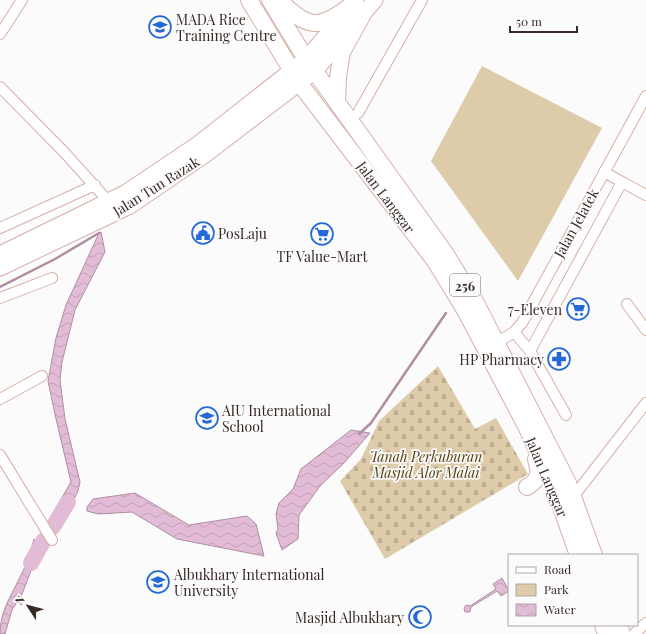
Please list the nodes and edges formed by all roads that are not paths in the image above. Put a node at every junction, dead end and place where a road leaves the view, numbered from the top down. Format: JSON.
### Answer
{"nodes":[{"id":1,"x":22,"y":0,"type":"edge"},
{"id":2,"x":249,"y":0,"type":"edge"},
{"id":3,"x":270,"y":0,"type":"edge"},
{"id":4,"x":279,"y":0,"type":"edge"},
{"id":5,"x":375,"y":0,"type":"edge"},
{"id":6,"x":422,"y":0,"type":"edge"},
{"id":7,"x":356,"y":7,"type":"edge"},
{"id":8,"x":0,"y":34,"type":"edge"},
{"id":9,"x":311,"y":65,"type":"junction"},
{"id":10,"x":296,"y":78,"type":"junction"},
{"id":11,"x":0,"y":87,"type":"edge"},
{"id":12,"x":337,"y":102,"type":"junction"},
{"id":13,"x":644,"y":102,"type":"edge"},
{"id":14,"x":358,"y":113,"type":"dead end"},
{"id":15,"x":604,"y":172,"type":"junction"},
{"id":16,"x":622,"y":182,"type":"junction"},
{"id":17,"x":95,"y":185,"type":"junction"},
{"id":18,"x":646,"y":195,"type":"edge"},
{"id":19,"x":109,"y":202,"type":"junction"},
{"id":20,"x":0,"y":228,"type":"edge"},
{"id":21,"x":0,"y":254,"type":"edge"},
{"id":22,"x":0,"y":268,"type":"edge"},
{"id":23,"x":52,"y":278,"type":"dead end"},
{"id":24,"x":0,"y":298,"type":"edge"},
{"id":25,"x":628,"y":304,"type":"dead end"},
{"id":26,"x":646,"y":330,"type":"edge"},
{"id":27,"x":514,"y":332,"type":"junction"},
{"id":28,"x":498,"y":342,"type":"junction"},
{"id":29,"x":530,"y":351,"type":"junction"},
{"id":30,"x":42,"y":376,"type":"dead end"},
{"id":31,"x":0,"y":399,"type":"edge"},
{"id":32,"x":646,"y":404,"type":"edge"},
{"id":33,"x":566,"y":415,"type":"dead end"},
{"id":34,"x":526,"y":426,"type":"junction"},
{"id":35,"x":0,"y":455,"type":"edge"},
{"id":36,"x":527,"y":487,"type":"dead end"},
{"id":37,"x":573,"y":497,"type":"junction"},
{"id":38,"x":52,"y":540,"type":"dead end"},
{"id":39,"x":578,"y":554,"type":"edge"},
{"id":40,"x":594,"y":554,"type":"edge"},
{"id":41,"x":646,"y":623,"type":"edge"},
{"id":42,"x":634,"y":634,"type":"edge"}],
"edges":[{"from":1,"to":8,"type":"street"},
{"from":2,"to":10,"type":"main road","name":"Jalan Langgar","number":"256"},
{"from":3,"to":9,"type":"main road","name":"Jalan Langgar","number":"256"},
{"from":4,"to":7,"type":"main road"},
{"from":5,"to":7,"type":"main road"},
{"from":6,"to":14,"type":"street"},
{"from":7,"to":9,"type":"main road"},
{"from":7,"to":12,"type":"main road"},
{"from":9,"to":10,"type":"main road"},
{"from":9,"to":12,"type":"main road","name":"Jalan Langgar","number":"256"},
{"from":10,"to":19,"type":"main road","name":"Jalan Tun Razak"},
{"from":10,"to":22,"type":"main road","name":"Jalan Tun Razak"},
{"from":10,"to":34,"type":"main road","name":"Jalan Langgar","number":"256"},
{"from":11,"to":17,"type":"street"},
{"from":12,"to":28,"type":"main road","name":"Jalan Langgar","number":"256"},
{"from":13,"to":15,"type":"street","name":"Jalan Jelatek"},
{"from":15,"to":16,"type":"street"},
{"from":15,"to":27,"type":"street","name":"Jalan Jelatek"},
{"from":16,"to":18,"type":"street"},
{"from":16,"to":29,"type":"street"},
{"from":17,"to":19,"type":"street"},
{"from":17,"to":20,"type":"street"},
{"from":19,"to":21,"type":"main road","name":"Jalan Tun Razak"},
{"from":23,"to":24,"type":"street"},
{"from":25,"to":26,"type":"street"},
{"from":27,"to":28,"type":"street","name":"Jalan Jelatek"},
{"from":27,"to":29,"type":"street"},
{"from":28,"to":37,"type":"main road","name":"Jalan Langgar","number":"256"},
{"from":29,"to":33,"type":"street"},
{"from":30,"to":31,"type":"street"},
{"from":32,"to":37,"type":"street"},
{"from":34,"to":36,"type":"main road"},
{"from":34,"to":39,"type":"main road","name":"Jalan Langgar","number":"256"},
{"from":35,"to":38,"type":"street"},
{"from":37,"to":40,"type":"main road","name":"Jalan Langgar","number":"256"},
{"from":41,"to":42,"type":"street"}]}
